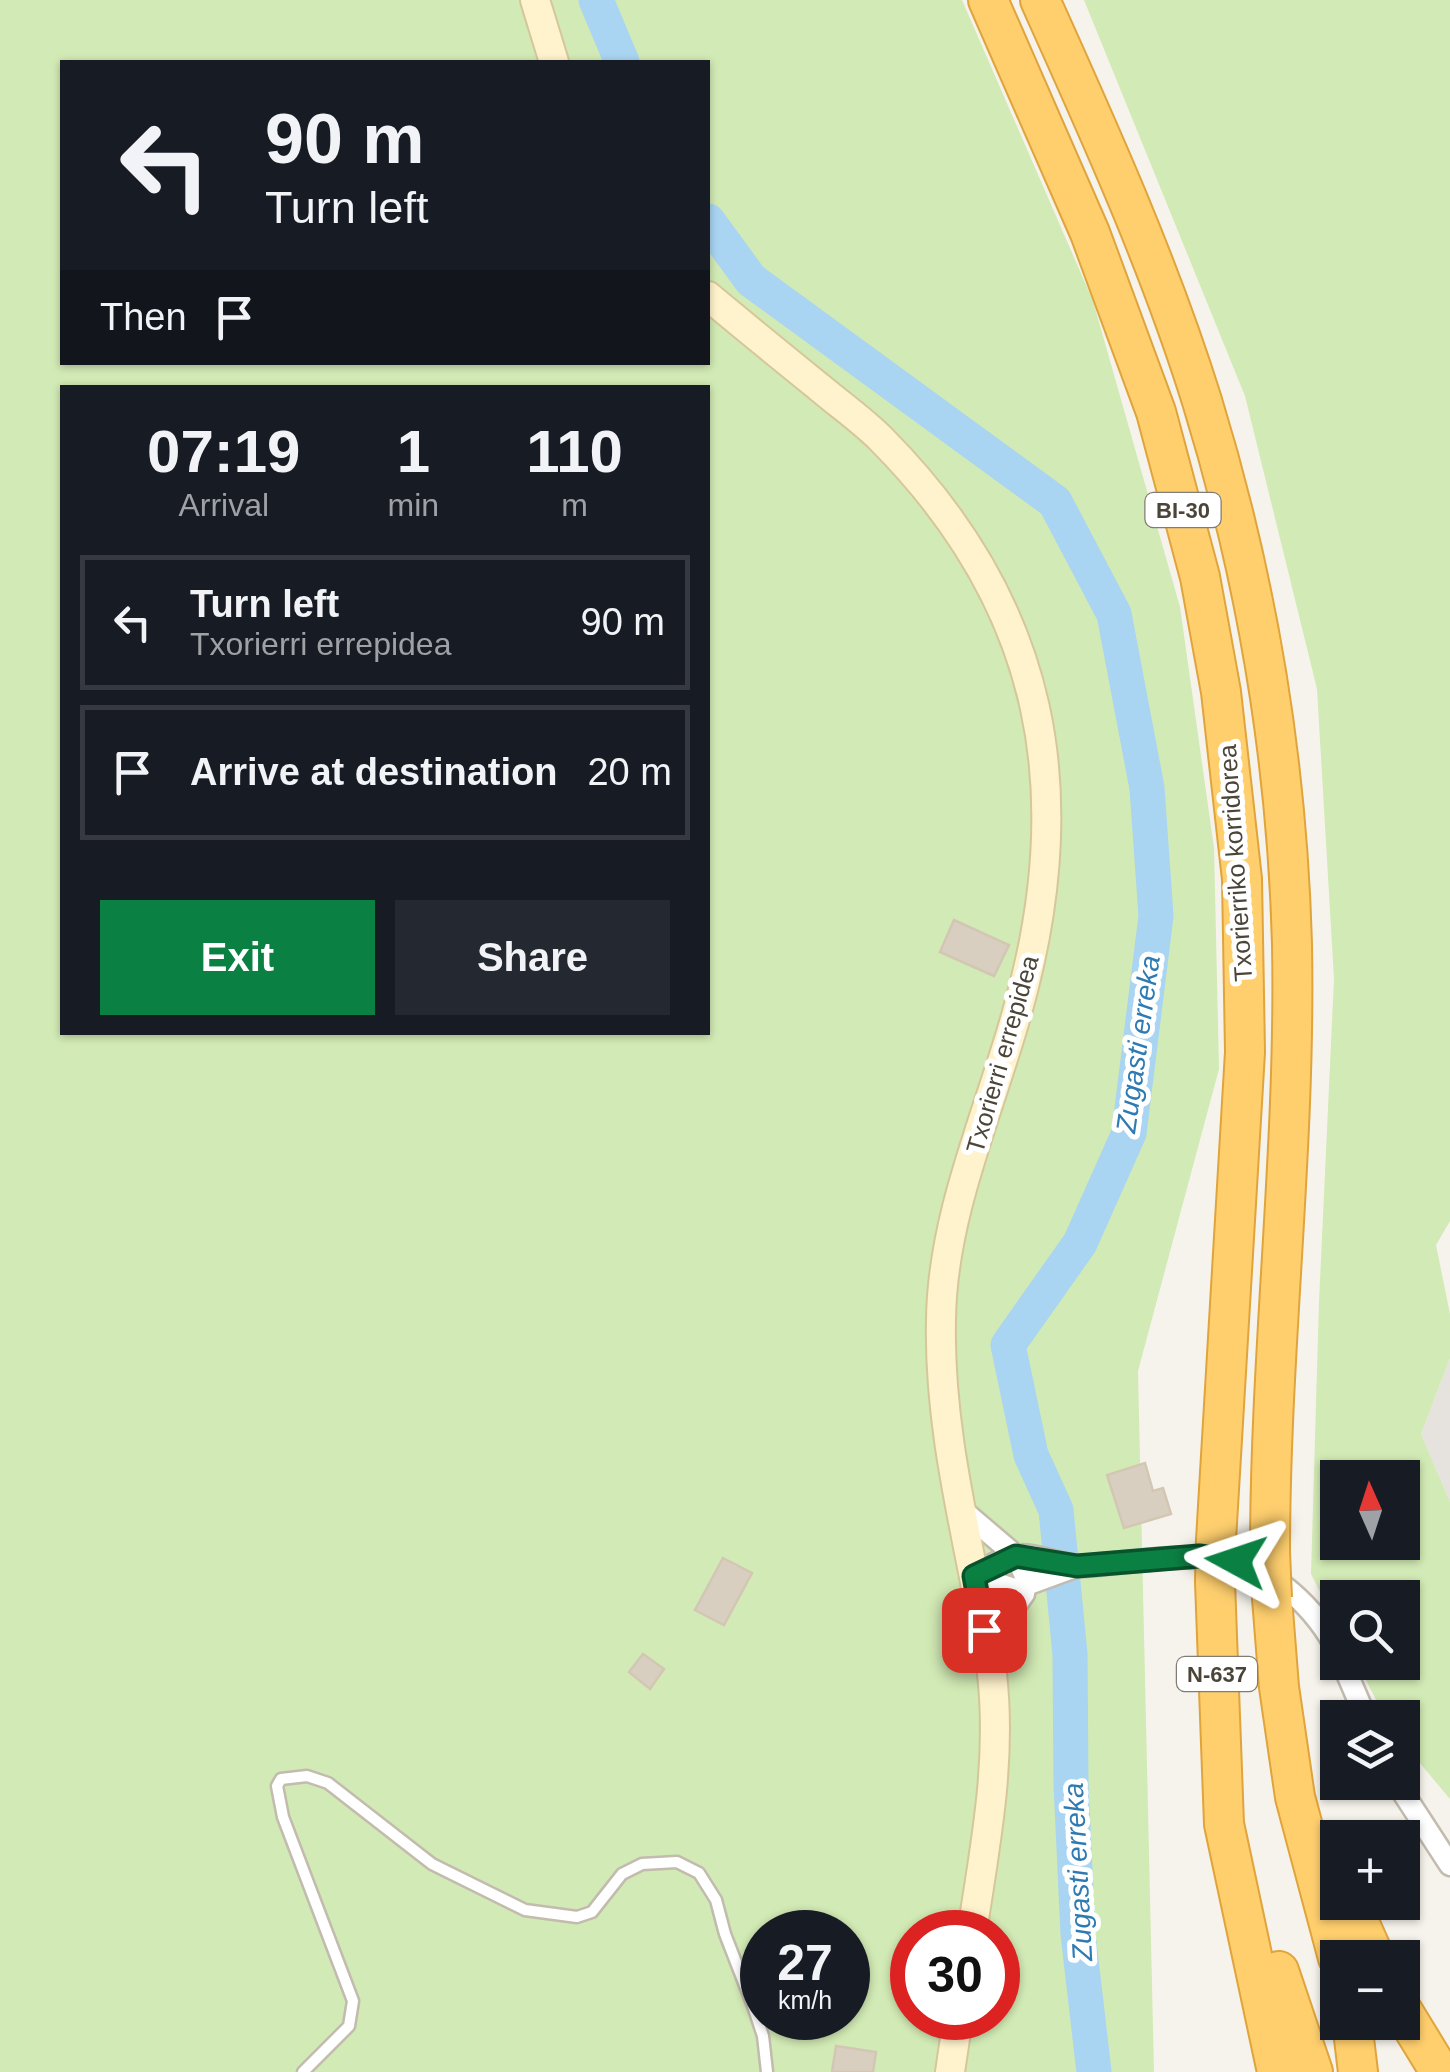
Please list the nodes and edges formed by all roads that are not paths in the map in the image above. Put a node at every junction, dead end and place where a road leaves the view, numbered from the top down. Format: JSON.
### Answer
{"nodes":[{"id":1,"x":535,"y":0,"type":"edge"},
{"id":2,"x":988,"y":0,"type":"edge"},
{"id":3,"x":1040,"y":0,"type":"edge"},
{"id":4,"x":553,"y":60,"type":"edge"},
{"id":5,"x":710,"y":298,"type":"edge"},
{"id":6,"x":961,"y":1509,"type":"junction"},
{"id":7,"x":1216,"y":1540,"type":"joint"},
{"id":8,"x":1020,"y":1556,"type":"junction"},
{"id":9,"x":1077,"y":1566,"type":"junction"},
{"id":10,"x":974,"y":1576,"type":"junction"},
{"id":11,"x":1028,"y":1587,"type":"junction"},
{"id":12,"x":1272,"y":1598,"type":"joint"},
{"id":13,"x":1320,"y":1622,"type":"edge"},
{"id":14,"x":990,"y":1657,"type":"junction"},
{"id":15,"x":1286,"y":1726,"type":"junction"},
{"id":16,"x":1224,"y":1766,"type":"junction"},
{"id":17,"x":1408,"y":1800,"type":"edge"},
{"id":18,"x":1320,"y":1821,"type":"edge"},
{"id":19,"x":1450,"y":1865,"type":"edge"},
{"id":20,"x":975,"y":1910,"type":"edge"},
{"id":21,"x":1333,"y":1940,"type":"edge"},
{"id":22,"x":1420,"y":2039,"type":"edge"},
{"id":23,"x":955,"y":2040,"type":"edge"},
{"id":24,"x":1355,"y":2040,"type":"edge"},
{"id":25,"x":303,"y":2072,"type":"edge"},
{"id":26,"x":766,"y":2072,"type":"edge"},
{"id":27,"x":950,"y":2072,"type":"edge"},
{"id":28,"x":1277,"y":2072,"type":"edge"},
{"id":29,"x":1313,"y":2072,"type":"edge"},
{"id":30,"x":1358,"y":2072,"type":"edge"},
{"id":31,"x":1440,"y":2072,"type":"edge"}],
"edges":[{"from":1,"to":4,"type":"main road"},
{"from":2,"to":7,"type":"highway","name":"Txorierriko korridorea","number":"BI-30"},
{"from":3,"to":12,"type":"highway","name":"Txorierriko korridorea","number":"BI-30","bridge":true},
{"from":5,"to":6,"type":"main road","name":"Txorierri errepidea"},
{"from":6,"to":8,"type":"street"},
{"from":6,"to":10,"type":"main road","name":"Txorierri errepidea"},
{"from":7,"to":16,"type":"highway","name":"Txorierriko korridorea","number":"N-637","bridge":true},
{"from":8,"to":9,"type":"street"},
{"from":8,"to":10,"type":"street"},
{"from":8,"to":11,"type":"street"},
{"from":9,"to":11,"type":"street"},
{"from":9,"to":13,"type":"street"},
{"from":10,"to":11,"type":"street"},
{"from":10,"to":14,"type":"main road","name":"Txorierri errepidea"},
{"from":11,"to":14,"type":"street"},
{"from":12,"to":15,"type":"highway","name":"Txorierriko korridorea","number":"N-637"},
{"from":14,"to":20,"type":"main road","name":"Txorierri errepidea"},
{"from":15,"to":18,"type":"highway"},
{"from":15,"to":21,"type":"highway"},
{"from":16,"to":28,"type":"highway"},
{"from":16,"to":29,"type":"highway"},
{"from":17,"to":19,"type":"street"},
{"from":22,"to":31,"type":"highway"},
{"from":23,"to":27,"type":"main road"},
{"from":24,"to":30,"type":"highway"},
{"from":25,"to":26,"type":"lane"}]}
